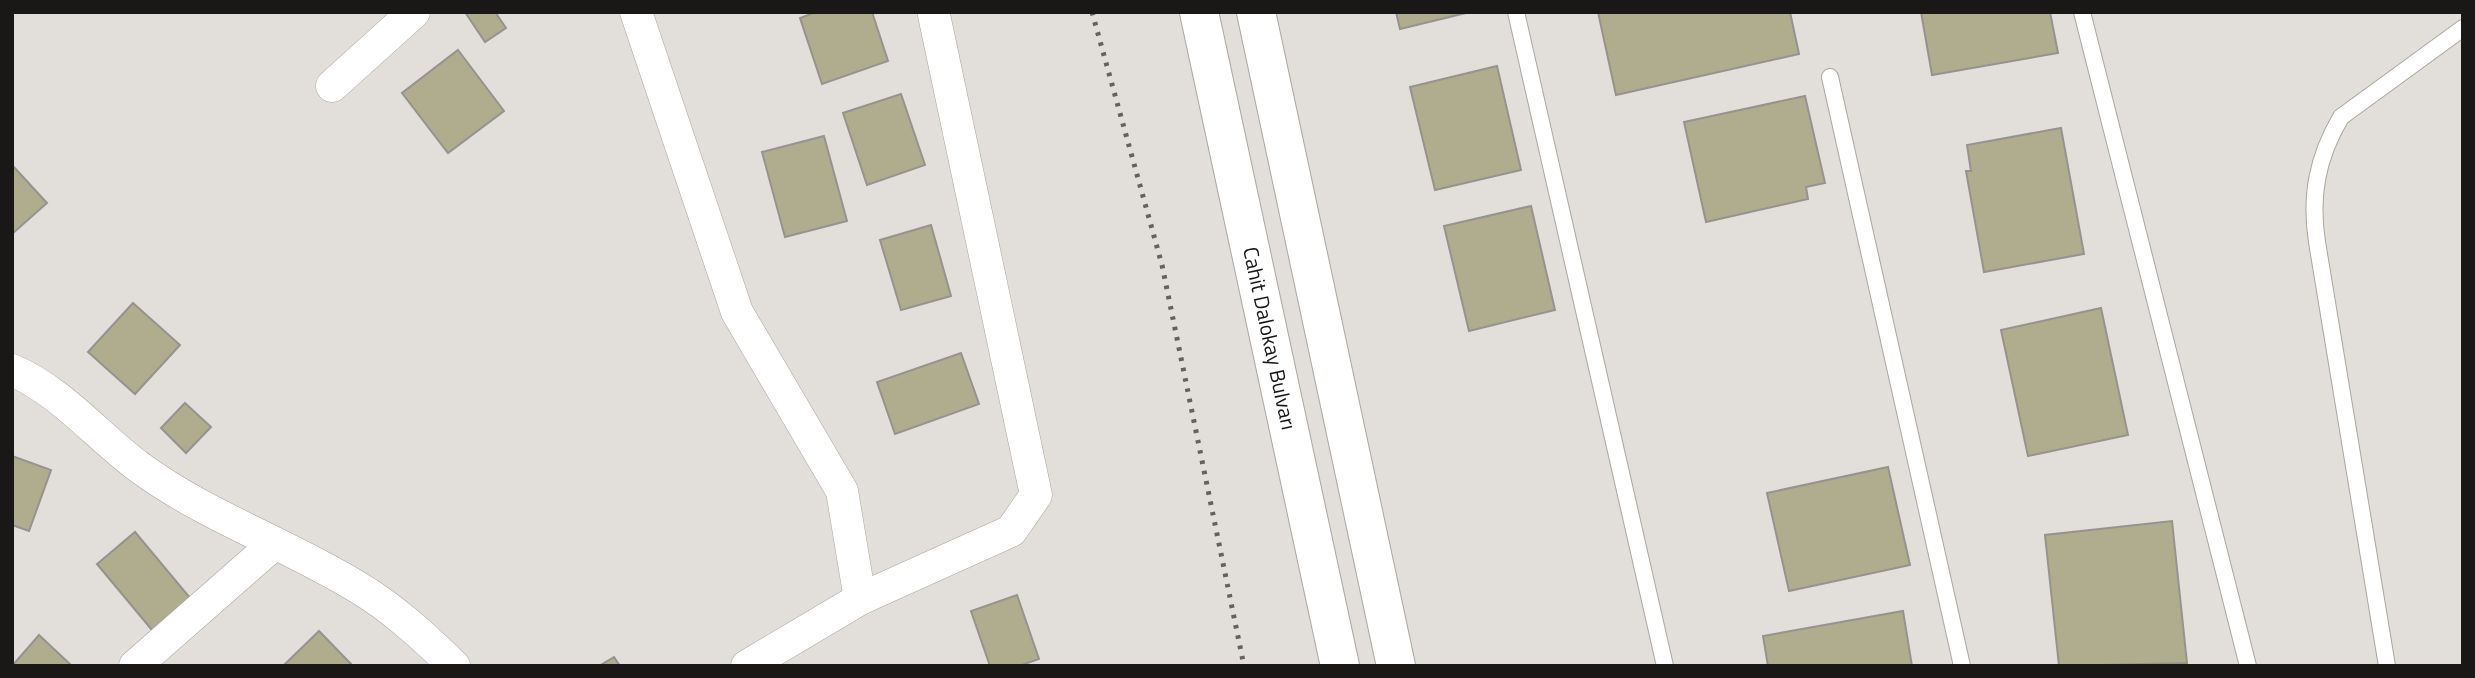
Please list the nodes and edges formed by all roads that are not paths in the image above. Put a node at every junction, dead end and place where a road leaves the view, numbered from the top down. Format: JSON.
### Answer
{"nodes":[{"id":1,"x":414,"y":12,"type":"edge"},
{"id":2,"x":636,"y":12,"type":"edge"},
{"id":3,"x":1199,"y":12,"type":"edge"},
{"id":4,"x":1256,"y":12,"type":"edge"},
{"id":5,"x":1516,"y":12,"type":"edge"},
{"id":6,"x":2082,"y":12,"type":"edge"},
{"id":7,"x":934,"y":15,"type":"dead end"},
{"id":8,"x":2463,"y":28,"type":"edge"},
{"id":9,"x":1830,"y":77,"type":"dead end"},
{"id":10,"x":332,"y":86,"type":"dead end"},
{"id":11,"x":12,"y":370,"type":"edge"},
{"id":12,"x":274,"y":544,"type":"junction"},
{"id":13,"x":860,"y":599,"type":"junction"},
{"id":14,"x":135,"y":666,"type":"edge"},
{"id":15,"x":454,"y":666,"type":"edge"},
{"id":16,"x":747,"y":666,"type":"edge"},
{"id":17,"x":1340,"y":666,"type":"edge"},
{"id":18,"x":1396,"y":666,"type":"edge"},
{"id":19,"x":1665,"y":666,"type":"edge"},
{"id":20,"x":1962,"y":666,"type":"edge"},
{"id":21,"x":2248,"y":666,"type":"edge"},
{"id":22,"x":2387,"y":666,"type":"edge"}],
"edges":[{"from":1,"to":10,"type":"street"},
{"from":2,"to":13,"type":"street"},
{"from":3,"to":17,"type":"main road","name":"Cahit Dalokay Bulvarı"},
{"from":4,"to":18,"type":"main road"},
{"from":5,"to":19,"type":"lane"},
{"from":6,"to":21,"type":"lane"},
{"from":7,"to":13,"type":"street"},
{"from":8,"to":22,"type":"lane"},
{"from":9,"to":20,"type":"lane"},
{"from":11,"to":12,"type":"street"},
{"from":12,"to":14,"type":"street"},
{"from":12,"to":15,"type":"street"},
{"from":13,"to":16,"type":"street"}]}
